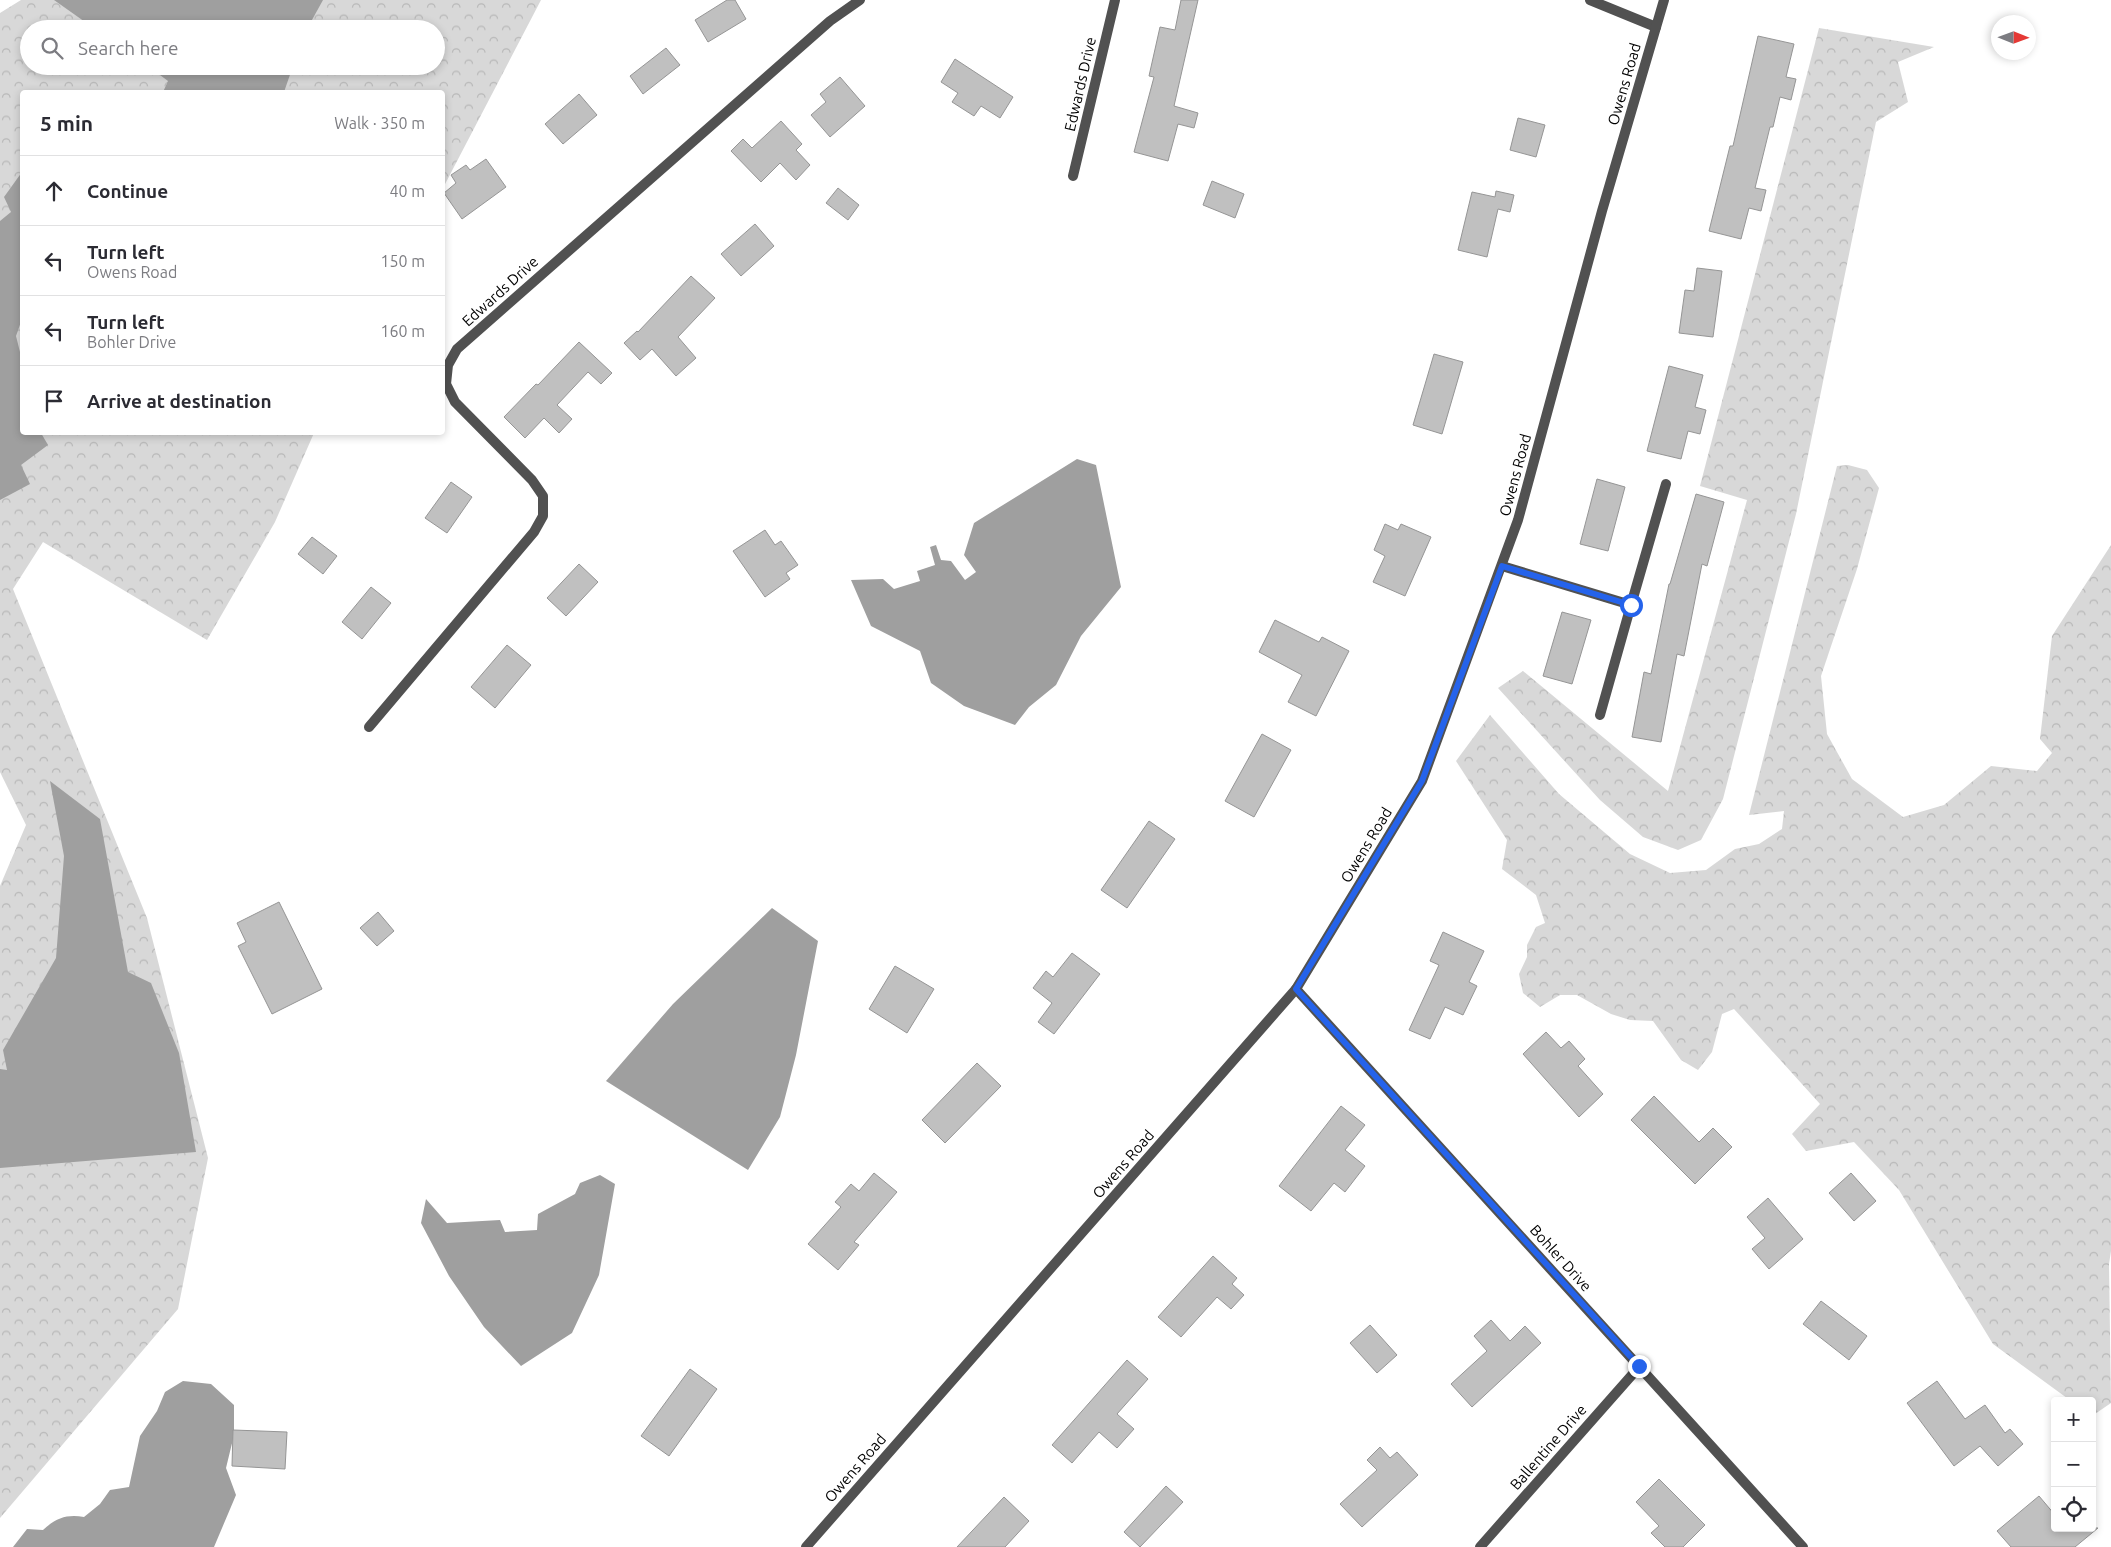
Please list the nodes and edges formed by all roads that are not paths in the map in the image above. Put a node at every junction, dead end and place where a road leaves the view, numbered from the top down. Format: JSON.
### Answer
{"nodes":[{"id":1,"x":860,"y":0,"type":"edge"},
{"id":2,"x":1116,"y":0,"type":"edge"},
{"id":3,"x":1590,"y":0,"type":"edge"},
{"id":4,"x":1664,"y":0,"type":"edge"},
{"id":5,"x":1656,"y":27,"type":"junction"},
{"id":6,"x":1073,"y":176,"type":"dead end"},
{"id":7,"x":1666,"y":484,"type":"dead end"},
{"id":8,"x":1502,"y":566,"type":"junction"},
{"id":9,"x":1631,"y":605,"type":"junction"},
{"id":10,"x":1600,"y":715,"type":"dead end"},
{"id":11,"x":369,"y":727,"type":"dead end"},
{"id":12,"x":1296,"y":989,"type":"junction"},
{"id":13,"x":1639,"y":1366,"type":"junction"},
{"id":14,"x":806,"y":1547,"type":"edge"},
{"id":15,"x":1480,"y":1547,"type":"edge"},
{"id":16,"x":1803,"y":1547,"type":"edge"}],
"edges":[{"from":1,"to":11,"type":"street","name":"Edwards Drive"},
{"from":2,"to":6,"type":"street","name":"Edwards Drive"},
{"from":3,"to":5,"type":"street"},
{"from":4,"to":5,"type":"street","name":"Owens Road"},
{"from":5,"to":8,"type":"street","name":"Owens Road"},
{"from":7,"to":9,"type":"street"},
{"from":8,"to":9,"type":"street"},
{"from":8,"to":12,"type":"street","name":"Owens Road"},
{"from":9,"to":10,"type":"street"},
{"from":12,"to":13,"type":"street","name":"Bohler Drive"},
{"from":12,"to":14,"type":"street","name":"Owens Road"},
{"from":13,"to":15,"type":"street","name":"Ballentine Drive"},
{"from":13,"to":16,"type":"street","name":"Bohler Drive"}]}
